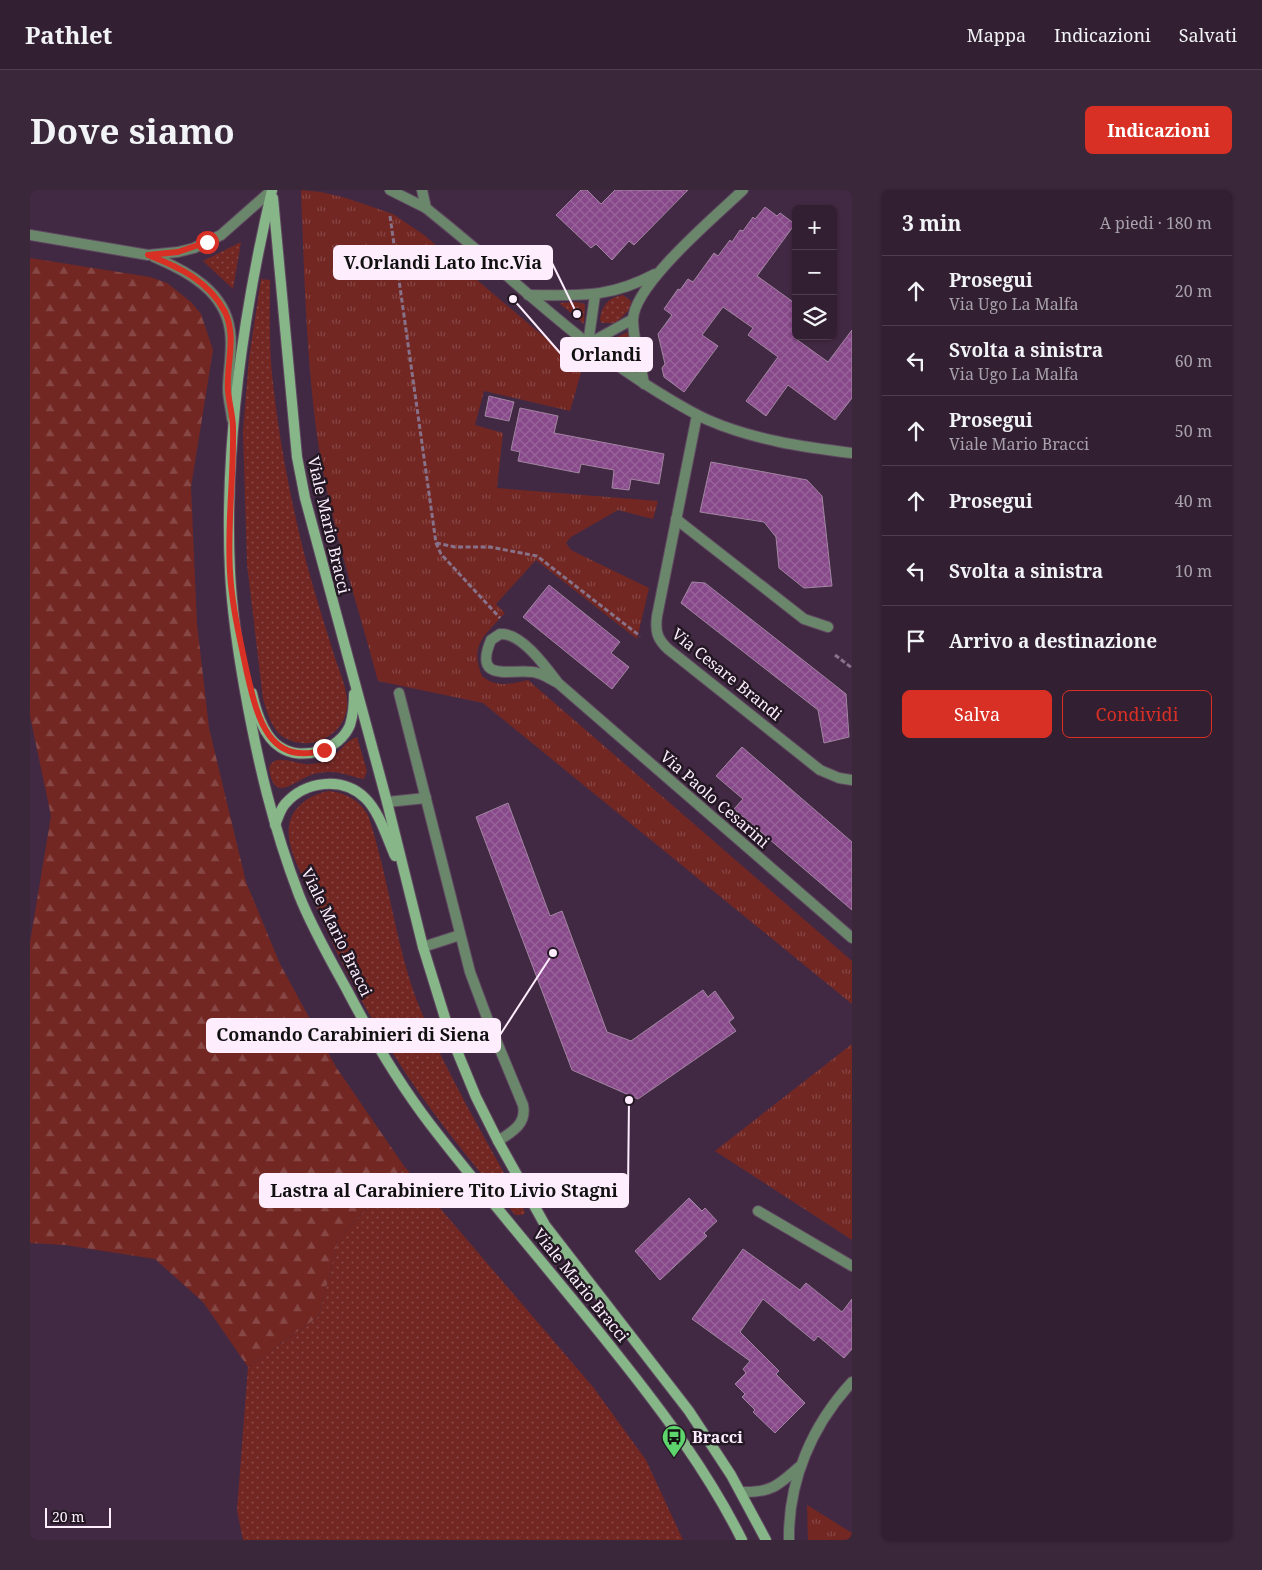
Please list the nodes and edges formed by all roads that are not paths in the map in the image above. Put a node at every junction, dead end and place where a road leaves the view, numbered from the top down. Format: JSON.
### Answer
{"nodes":[{"id":1,"x":272,"y":190,"type":"edge"},
{"id":2,"x":390,"y":190,"type":"edge"},
{"id":3,"x":422,"y":190,"type":"edge"},
{"id":4,"x":743,"y":190,"type":"edge"},
{"id":5,"x":426,"y":208,"type":"junction"},
{"id":6,"x":30,"y":235,"type":"edge"},
{"id":7,"x":148,"y":255,"type":"junction"},
{"id":8,"x":658,"y":273,"type":"junction"},
{"id":9,"x":528,"y":295,"type":"junction"},
{"id":10,"x":595,"y":295,"type":"junction"},
{"id":11,"x":633,"y":319,"type":"junction"},
{"id":12,"x":588,"y":344,"type":"junction"},
{"id":13,"x":644,"y":384,"type":"junction"},
{"id":14,"x":697,"y":415,"type":"junction"},
{"id":15,"x":233,"y":427,"type":"junction"},
{"id":16,"x":852,"y":453,"type":"edge"},
{"id":17,"x":676,"y":519,"type":"junction"},
{"id":18,"x":233,"y":609,"type":"junction"},
{"id":19,"x":828,"y":627,"type":"dead end"},
{"id":20,"x":558,"y":683,"type":"junction"},
{"id":21,"x":355,"y":686,"type":"junction"},
{"id":22,"x":399,"y":693,"type":"dead end"},
{"id":23,"x":852,"y":780,"type":"edge"},
{"id":24,"x":426,"y":798,"type":"junction"},
{"id":25,"x":387,"y":802,"type":"junction"},
{"id":26,"x":275,"y":825,"type":"junction"},
{"id":27,"x":405,"y":875,"type":"junction"},
{"id":28,"x":460,"y":935,"type":"junction"},
{"id":29,"x":852,"y":938,"type":"edge"},
{"id":30,"x":423,"y":947,"type":"junction"},
{"id":31,"x":498,"y":1141,"type":"junction"},
{"id":32,"x":758,"y":1210,"type":"dead end"},
{"id":33,"x":852,"y":1266,"type":"edge"},
{"id":34,"x":852,"y":1382,"type":"edge"},
{"id":35,"x":800,"y":1467,"type":"junction"},
{"id":36,"x":741,"y":1492,"type":"junction"},
{"id":37,"x":742,"y":1540,"type":"edge"},
{"id":38,"x":766,"y":1540,"type":"edge"},
{"id":39,"x":789,"y":1540,"type":"edge"}],
"edges":[{"from":1,"to":7,"type":"street"},
{"from":1,"to":15,"type":"main road","name":"Viale Mario Bracci"},
{"from":1,"to":21,"type":"main road","name":"Viale Mario Bracci"},
{"from":2,"to":5,"type":"street"},
{"from":3,"to":5,"type":"street"},
{"from":4,"to":8,"type":"street"},
{"from":5,"to":9,"type":"street"},
{"from":6,"to":7,"type":"street"},
{"from":7,"to":15,"type":"street"},
{"from":8,"to":10,"type":"street"},
{"from":8,"to":11,"type":"street"},
{"from":9,"to":10,"type":"street"},
{"from":9,"to":12,"type":"street"},
{"from":10,"to":12,"type":"street"},
{"from":11,"to":12,"type":"street"},
{"from":11,"to":13,"type":"street"},
{"from":12,"to":13,"type":"street"},
{"from":13,"to":14,"type":"street"},
{"from":14,"to":16,"type":"street"},
{"from":14,"to":17,"type":"street","name":"Via Cesare Brandi"},
{"from":15,"to":18,"type":"main road","name":"Viale Mario Bracci"},
{"from":17,"to":19,"type":"street"},
{"from":17,"to":23,"type":"street","name":"Via Cesare Brandi"},
{"from":18,"to":21,"type":"main road"},
{"from":18,"to":26,"type":"main road","name":"Viale Mario Bracci"},
{"from":20,"to":20,"type":"street","name":"Via Paolo Cesarini"},
{"from":20,"to":29,"type":"street","name":"Via Paolo Cesarini"},
{"from":21,"to":25,"type":"main road","name":"Viale Mario Bracci"},
{"from":22,"to":24,"type":"street"},
{"from":24,"to":25,"type":"street"},
{"from":24,"to":28,"type":"street"},
{"from":25,"to":27,"type":"main road","name":"Viale Mario Bracci"},
{"from":26,"to":27,"type":"main road"},
{"from":26,"to":37,"type":"main road","name":"Viale Mario Bracci"},
{"from":27,"to":30,"type":"main road","name":"Viale Mario Bracci"},
{"from":28,"to":30,"type":"street"},
{"from":28,"to":31,"type":"street"},
{"from":30,"to":31,"type":"main road","name":"Viale Mario Bracci"},
{"from":31,"to":36,"type":"main road","name":"Viale Mario Bracci"},
{"from":32,"to":33,"type":"street"},
{"from":34,"to":35,"type":"street"},
{"from":35,"to":36,"type":"street"},
{"from":35,"to":39,"type":"street"},
{"from":36,"to":38,"type":"main road","name":"Viale Mario Bracci"}]}
